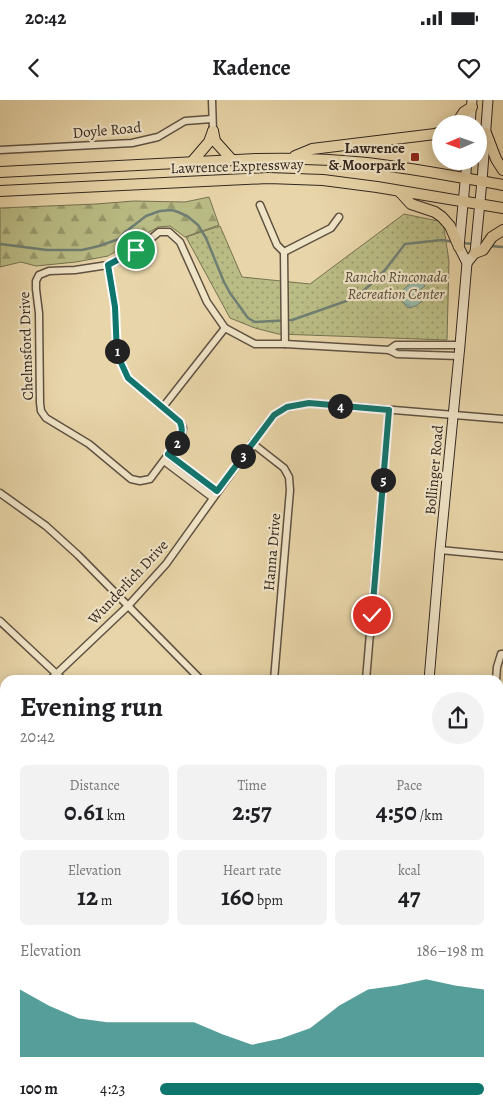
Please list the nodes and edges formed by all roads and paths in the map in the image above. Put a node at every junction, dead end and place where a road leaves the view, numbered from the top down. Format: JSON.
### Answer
{"nodes":[{"id":1,"x":212,"y":100,"type":"edge"},
{"id":2,"x":488,"y":100,"type":"edge"},
{"id":3,"x":472,"y":104,"type":"edge"},
{"id":4,"x":462,"y":115,"type":"edge"},
{"id":5,"x":487,"y":115,"type":"edge"},
{"id":6,"x":212,"y":120,"type":"junction"},
{"id":7,"x":213,"y":131,"type":"junction"},
{"id":8,"x":432,"y":134,"type":"edge"},
{"id":9,"x":488,"y":138,"type":"edge"},
{"id":10,"x":0,"y":150,"type":"edge"},
{"id":11,"x":290,"y":158,"type":"junction"},
{"id":12,"x":232,"y":160,"type":"junction"},
{"id":13,"x":191,"y":162,"type":"junction"},
{"id":14,"x":466,"y":170,"type":"edge"},
{"id":15,"x":483,"y":170,"type":"edge"},
{"id":16,"x":503,"y":170,"type":"edge"},
{"id":17,"x":0,"y":172,"type":"edge"},
{"id":18,"x":465,"y":179,"type":"junction"},
{"id":19,"x":482,"y":181,"type":"junction"},
{"id":20,"x":503,"y":185,"type":"edge"},
{"id":21,"x":0,"y":191,"type":"edge"},
{"id":22,"x":399,"y":191,"type":"junction"},
{"id":23,"x":463,"y":202,"type":"junction"},
{"id":24,"x":480,"y":204,"type":"junction"},
{"id":25,"x":260,"y":205,"type":"dead end"},
{"id":26,"x":503,"y":208,"type":"edge"},
{"id":27,"x":339,"y":217,"type":"dead end"},
{"id":28,"x":503,"y":230,"type":"edge"},
{"id":29,"x":457,"y":241,"type":"junction"},
{"id":30,"x":479,"y":247,"type":"junction"},
{"id":31,"x":284,"y":252,"type":"junction"},
{"id":32,"x":467,"y":263,"type":"junction"},
{"id":33,"x":108,"y":265,"type":"junction"},
{"id":34,"x":225,"y":328,"type":"junction"},
{"id":35,"x":285,"y":344,"type":"junction"},
{"id":36,"x":460,"y":345,"type":"junction"},
{"id":37,"x":389,"y":350,"type":"junction"},
{"id":38,"x":459,"y":356,"type":"junction"},
{"id":39,"x":163,"y":408,"type":"junction"},
{"id":40,"x":389,"y":410,"type":"junction"},
{"id":41,"x":453,"y":414,"type":"junction"},
{"id":42,"x":503,"y":419,"type":"edge"},
{"id":43,"x":252,"y":443,"type":"junction"},
{"id":44,"x":168,"y":454,"type":"junction"},
{"id":45,"x":164,"y":461,"type":"junction"},
{"id":46,"x":217,"y":491,"type":"junction"},
{"id":47,"x":0,"y":493,"type":"edge"},
{"id":48,"x":213,"y":498,"type":"junction"},
{"id":49,"x":440,"y":550,"type":"junction"},
{"id":50,"x":503,"y":556,"type":"edge"},
{"id":51,"x":128,"y":606,"type":"junction"},
{"id":52,"x":0,"y":622,"type":"edge"},
{"id":53,"x":502,"y":654,"type":"edge"},
{"id":54,"x":57,"y":674,"type":"joint"},
{"id":55,"x":195,"y":675,"type":"edge"},
{"id":56,"x":274,"y":675,"type":"edge"},
{"id":57,"x":366,"y":675,"type":"edge"},
{"id":58,"x":429,"y":675,"type":"edge"},
{"id":59,"x":496,"y":675,"type":"edge"}],
"edges":[{"from":1,"to":6,"type":"street"},
{"from":2,"to":5,"type":"main road"},
{"from":3,"to":4,"type":"highway"},
{"from":6,"to":7,"type":"street"},
{"from":6,"to":10,"type":"street","name":"Doyle Road"},
{"from":7,"to":12,"type":"highway"},
{"from":7,"to":13,"type":"highway"},
{"from":8,"to":11,"type":"highway"},
{"from":9,"to":16,"type":"highway"},
{"from":11,"to":12,"type":"highway","name":"Lawrence Expressway"},
{"from":11,"to":18,"type":"highway","name":"Lawrence Expressway"},
{"from":12,"to":13,"type":"highway","name":"Lawrence Expressway"},
{"from":13,"to":17,"type":"highway","name":"Lawrence Expressway"},
{"from":14,"to":18,"type":"main road"},
{"from":15,"to":19,"type":"main road"},
{"from":18,"to":19,"type":"highway","name":"Lawrence Expressway"},
{"from":18,"to":23,"type":"main road"},
{"from":19,"to":20,"type":"highway","name":"Lawrence Expressway"},
{"from":19,"to":24,"type":"main road"},
{"from":21,"to":22,"type":"highway","name":"Lawrence Expressway"},
{"from":22,"to":23,"type":"highway","name":"Lawrence Expressway"},
{"from":22,"to":29,"type":"highway"},
{"from":23,"to":24,"type":"highway","name":"Lawrence Expressway"},
{"from":23,"to":29,"type":"main road"},
{"from":24,"to":26,"type":"highway","name":"Lawrence Expressway"},
{"from":24,"to":30,"type":"main road"},
{"from":25,"to":31,"type":"street"},
{"from":27,"to":31,"type":"street"},
{"from":28,"to":30,"type":"highway"},
{"from":29,"to":32,"type":"main road"},
{"from":30,"to":32,"type":"main road"},
{"from":31,"to":35,"type":"street"},
{"from":32,"to":36,"type":"main road","name":"Bollinger Road"},
{"from":33,"to":34,"type":"street","name":"Chelmsford Drive"},
{"from":33,"to":39,"type":"street"},
{"from":33,"to":45,"type":"street","name":"Chelmsford Drive"},
{"from":34,"to":35,"type":"street","name":"Chelmsford Drive"},
{"from":34,"to":39,"type":"street"},
{"from":35,"to":37,"type":"street","name":"Chelmsford Drive"},
{"from":36,"to":37,"type":"street","name":"Chelmsford Drive"},
{"from":36,"to":38,"type":"main road","name":"Bollinger Road"},
{"from":37,"to":38,"type":"street","name":"Chelmsford Drive"},
{"from":38,"to":41,"type":"main road","name":"Bollinger Road"},
{"from":39,"to":44,"type":"street"},
{"from":40,"to":41,"type":"street","name":"Wunderlich Drive"},
{"from":40,"to":43,"type":"street","name":"Wunderlich Drive"},
{"from":40,"to":57,"type":"street"},
{"from":41,"to":42,"type":"street","name":"Wunderlich Drive"},
{"from":41,"to":49,"type":"main road","name":"Bollinger Road"},
{"from":43,"to":46,"type":"street","name":"Wunderlich Drive"},
{"from":43,"to":56,"type":"street","name":"Hanna Drive"},
{"from":44,"to":45,"type":"street"},
{"from":44,"to":46,"type":"street"},
{"from":45,"to":48,"type":"street"},
{"from":46,"to":48,"type":"street","name":"Wunderlich Drive"},
{"from":47,"to":51,"type":"street"},
{"from":48,"to":51,"type":"street","name":"Wunderlich Drive"},
{"from":49,"to":50,"type":"street"},
{"from":49,"to":58,"type":"main road","name":"Bollinger Road"},
{"from":51,"to":54,"type":"street","name":"Wunderlich Drive"},
{"from":51,"to":55,"type":"street"},
{"from":52,"to":54,"type":"street"},
{"from":53,"to":59,"type":"street"}]}
